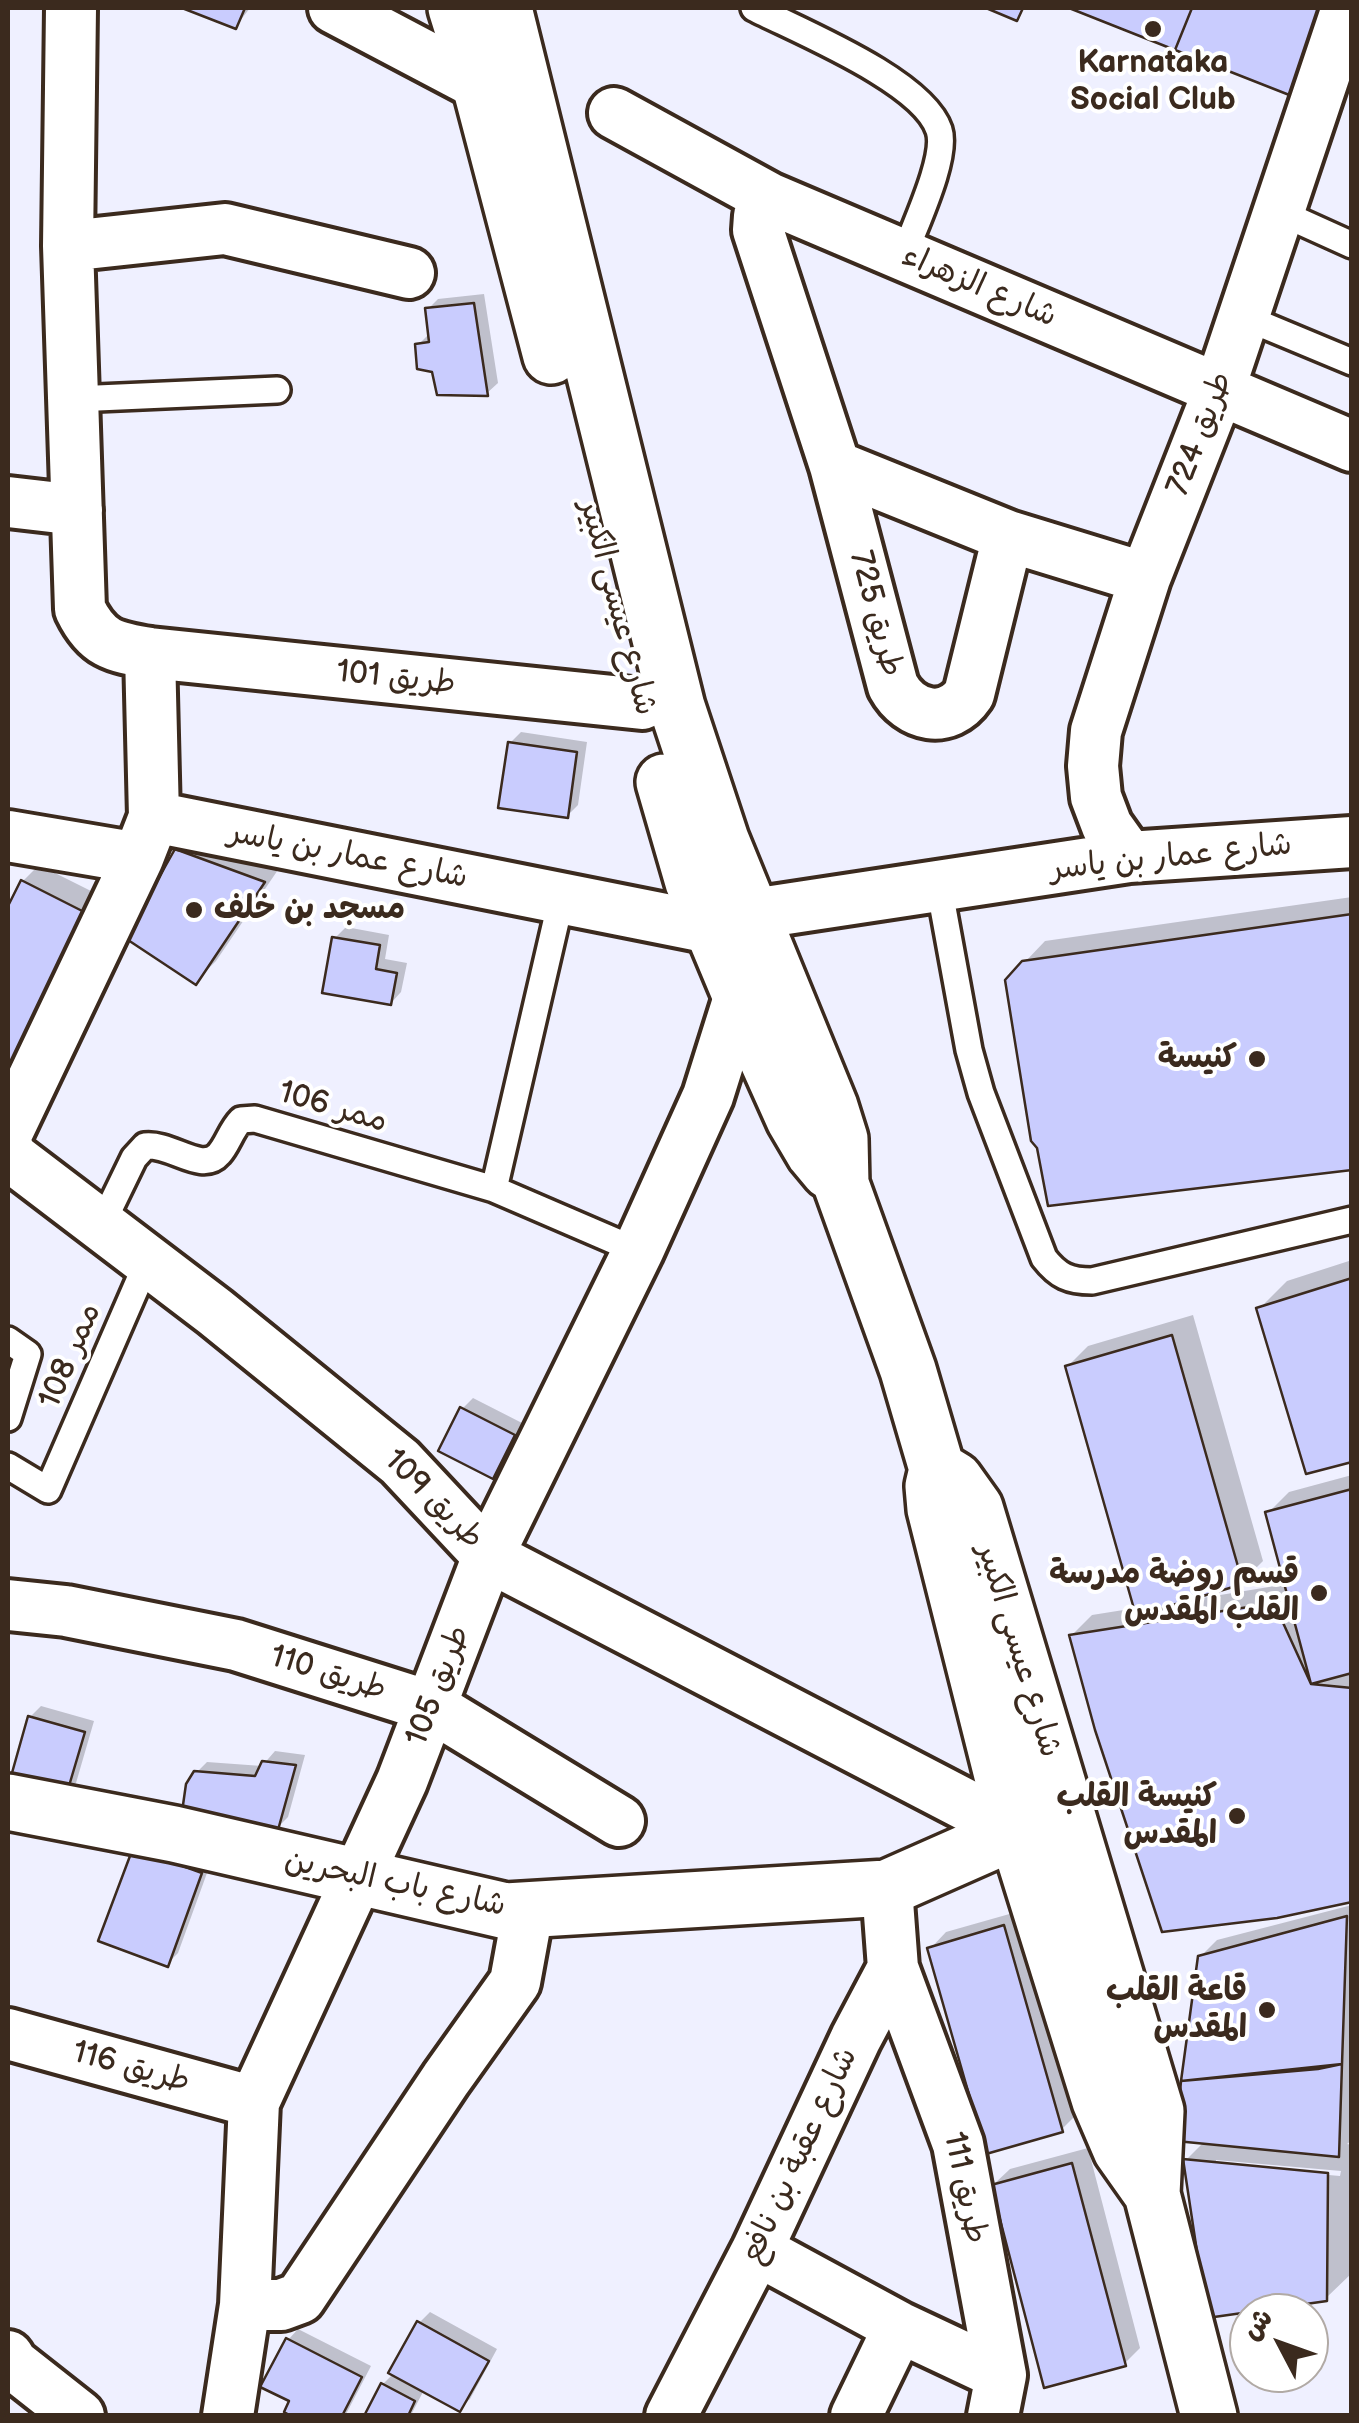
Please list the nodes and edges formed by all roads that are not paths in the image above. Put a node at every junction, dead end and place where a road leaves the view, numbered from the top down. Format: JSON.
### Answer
{"nodes":[{"id":1,"x":71,"y":8,"type":"edge"},
{"id":2,"x":414,"y":8,"type":"edge"},
{"id":3,"x":456,"y":8,"type":"edge"},
{"id":4,"x":504,"y":8,"type":"edge"},
{"id":5,"x":754,"y":8,"type":"edge"},
{"id":6,"x":1347,"y":8,"type":"edge"},
{"id":7,"x":348,"y":16,"type":"edge"},
{"id":8,"x":501,"y":85,"type":"junction"},
{"id":9,"x":614,"y":112,"type":"dead end"},
{"id":10,"x":769,"y":198,"type":"junction"},
{"id":11,"x":1278,"y":212,"type":"junction"},
{"id":12,"x":1352,"y":245,"type":"edge"},
{"id":13,"x":68,"y":246,"type":"junction"},
{"id":14,"x":904,"y":256,"type":"junction"},
{"id":15,"x":409,"y":273,"type":"dead end"},
{"id":16,"x":1244,"y":317,"type":"junction"},
{"id":17,"x":1352,"y":362,"type":"edge"},
{"id":18,"x":277,"y":390,"type":"dead end"},
{"id":19,"x":1220,"y":390,"type":"junction"},
{"id":20,"x":75,"y":399,"type":"junction"},
{"id":21,"x":1352,"y":446,"type":"edge"},
{"id":22,"x":835,"y":466,"type":"junction"},
{"id":23,"x":8,"y":502,"type":"edge"},
{"id":24,"x":77,"y":510,"type":"junction"},
{"id":25,"x":1008,"y":536,"type":"junction"},
{"id":26,"x":1145,"y":578,"type":"junction"},
{"id":27,"x":150,"y":653,"type":"junction"},
{"id":28,"x":642,"y":704,"type":"junction"},
{"id":29,"x":8,"y":836,"type":"edge"},
{"id":30,"x":146,"y":838,"type":"junction"},
{"id":31,"x":1352,"y":842,"type":"edge"},
{"id":32,"x":1129,"y":857,"type":"junction"},
{"id":33,"x":940,"y":886,"type":"junction"},
{"id":34,"x":562,"y":900,"type":"junction"},
{"id":35,"x":734,"y":922,"type":"junction"},
{"id":36,"x":740,"y":991,"type":"junction"},
{"id":37,"x":10,"y":1130,"type":"edge"},
{"id":38,"x":841,"y":1184,"type":"junction"},
{"id":39,"x":494,"y":1189,"type":"junction"},
{"id":40,"x":1352,"y":1220,"type":"edge"},
{"id":41,"x":102,"y":1224,"type":"junction"},
{"id":42,"x":638,"y":1251,"type":"junction"},
{"id":43,"x":148,"y":1260,"type":"junction"},
{"id":44,"x":8,"y":1340,"type":"edge"},
{"id":45,"x":8,"y":1418,"type":"edge"},
{"id":46,"x":8,"y":1466,"type":"edge"},
{"id":47,"x":937,"y":1469,"type":"junction"},
{"id":48,"x":488,"y":1556,"type":"junction"},
{"id":49,"x":8,"y":1605,"type":"edge"},
{"id":50,"x":432,"y":1706,"type":"junction"},
{"id":51,"x":8,"y":1802,"type":"edge"},
{"id":52,"x":1068,"y":1818,"type":"junction"},
{"id":53,"x":619,"y":1821,"type":"dead end"},
{"id":54,"x":1016,"y":1832,"type":"junction"},
{"id":55,"x":358,"y":1878,"type":"junction"},
{"id":56,"x":887,"y":1888,"type":"junction"},
{"id":57,"x":528,"y":1911,"type":"junction"},
{"id":58,"x":893,"y":1968,"type":"junction"},
{"id":59,"x":8,"y":2034,"type":"edge"},
{"id":60,"x":254,"y":2102,"type":"junction"},
{"id":61,"x":1152,"y":2194,"type":"junction"},
{"id":62,"x":757,"y":2250,"type":"junction"},
{"id":63,"x":245,"y":2305,"type":"junction"},
{"id":64,"x":899,"y":2328,"type":"junction"},
{"id":65,"x":8,"y":2356,"type":"edge"},
{"id":66,"x":997,"y":2395,"type":"edge"},
{"id":67,"x":237,"y":2412,"type":"edge"},
{"id":68,"x":79,"y":2416,"type":"edge"},
{"id":69,"x":671,"y":2416,"type":"edge"},
{"id":70,"x":856,"y":2416,"type":"edge"},
{"id":71,"x":1209,"y":2416,"type":"edge"}],
"edges":[{"from":1,"to":13,"type":"street","name":"طريق 101"},
{"from":2,"to":7,"type":"street"},
{"from":3,"to":8,"type":"main road","name":"شارع عيسى الكبير"},
{"from":4,"to":8,"type":"main road","name":"شارع عيسى الكبير"},
{"from":5,"to":14,"type":"lane"},
{"from":6,"to":11,"type":"street","name":"طريق 724"},
{"from":7,"to":8,"type":"street"},
{"from":8,"to":28,"type":"main road","name":"شارع عيسى الكبير"},
{"from":8,"to":35,"type":"main road","name":"شارع عيسى الكبير"},
{"from":9,"to":10,"type":"street","name":"شارع الزهراء"},
{"from":10,"to":14,"type":"street","name":"شارع الزهراء"},
{"from":10,"to":22,"type":"street","name":"طريق 725"},
{"from":11,"to":12,"type":"lane"},
{"from":11,"to":16,"type":"street","name":"طريق 724"},
{"from":13,"to":15,"type":"street"},
{"from":13,"to":20,"type":"street","name":"طريق 101"},
{"from":14,"to":19,"type":"street","name":"شارع الزهراء"},
{"from":16,"to":17,"type":"lane"},
{"from":16,"to":19,"type":"street","name":"طريق 724"},
{"from":18,"to":20,"type":"lane"},
{"from":19,"to":21,"type":"street","name":"شارع الزهراء"},
{"from":19,"to":26,"type":"street","name":"طريق 724"},
{"from":20,"to":24,"type":"street","name":"طريق 101"},
{"from":22,"to":25,"type":"street"},
{"from":22,"to":25,"type":"street","name":"طريق 725"},
{"from":23,"to":24,"type":"street"},
{"from":24,"to":27,"type":"street","name":"طريق 101"},
{"from":25,"to":26,"type":"street"},
{"from":26,"to":32,"type":"street","name":"طريق 724"},
{"from":27,"to":28,"type":"street","name":"طريق 101"},
{"from":27,"to":30,"type":"street"},
{"from":28,"to":35,"type":"main road","name":"شارع عيسى الكبير"},
{"from":29,"to":30,"type":"street","name":"شارع عمار بن ياسر"},
{"from":30,"to":34,"type":"street","name":"شارع عمار بن ياسر"},
{"from":30,"to":37,"type":"street","name":"طريق 109"},
{"from":31,"to":32,"type":"street","name":"شارع عمار بن ياسر"},
{"from":32,"to":33,"type":"street","name":"شارع عمار بن ياسر"},
{"from":33,"to":35,"type":"street","name":"شارع عمار بن ياسر"},
{"from":33,"to":40,"type":"lane"},
{"from":34,"to":35,"type":"street","name":"شارع عمار بن ياسر"},
{"from":34,"to":39,"type":"lane"},
{"from":35,"to":36,"type":"main road","name":"شارع عيسى الكبير"},
{"from":35,"to":38,"type":"main road","name":"شارع عيسى الكبير"},
{"from":36,"to":38,"type":"main road","name":"شارع عيسى الكبير"},
{"from":36,"to":42,"type":"street","name":"طريق 105"},
{"from":37,"to":41,"type":"street","name":"طريق 109"},
{"from":38,"to":47,"type":"main road","name":"شارع عيسى الكبير"},
{"from":39,"to":41,"type":"lane","name":"ممر 106"},
{"from":39,"to":42,"type":"lane","name":"ممر 106"},
{"from":41,"to":43,"type":"street","name":"طريق 109"},
{"from":42,"to":48,"type":"street","name":"طريق 105"},
{"from":43,"to":46,"type":"lane","name":"ممر 108"},
{"from":43,"to":48,"type":"street","name":"طريق 109"},
{"from":44,"to":45,"type":"lane","name":"ممر 108"},
{"from":47,"to":52,"type":"main road","name":"شارع عيسى الكبير"},
{"from":47,"to":54,"type":"main road","name":"شارع عيسى الكبير"},
{"from":48,"to":50,"type":"street","name":"طريق 105"},
{"from":48,"to":54,"type":"street","name":"طريق 109"},
{"from":49,"to":50,"type":"street","name":"طريق 110"},
{"from":50,"to":53,"type":"street","name":"طريق 110"},
{"from":50,"to":55,"type":"street","name":"طريق 105"},
{"from":51,"to":55,"type":"main road","name":"شارع باب البحرين"},
{"from":52,"to":54,"type":"main road","name":"شارع باب البحرين"},
{"from":52,"to":61,"type":"main road","name":"شارع عيسى الكبير"},
{"from":54,"to":56,"type":"main road","name":"شارع باب البحرين"},
{"from":54,"to":61,"type":"main road","name":"شارع عيسى الكبير"},
{"from":55,"to":57,"type":"main road","name":"شارع باب البحرين"},
{"from":55,"to":60,"type":"street","name":"طريق 105"},
{"from":56,"to":57,"type":"main road","name":"شارع باب البحرين"},
{"from":56,"to":58,"type":"street"},
{"from":57,"to":63,"type":"street"},
{"from":58,"to":62,"type":"street","name":"شارع عقبة بن نافع"},
{"from":58,"to":66,"type":"street","name":"طريق 111"},
{"from":59,"to":60,"type":"street","name":"طريق 116"},
{"from":60,"to":63,"type":"street","name":"طريق 105"},
{"from":61,"to":71,"type":"main road","name":"شارع عيسى الكبير"},
{"from":62,"to":64,"type":"street"},
{"from":62,"to":69,"type":"street","name":"شارع عقبة بن نافع"},
{"from":63,"to":67,"type":"street","name":"طريق 105"},
{"from":64,"to":66,"type":"street"},
{"from":64,"to":70,"type":"street"},
{"from":65,"to":68,"type":"street"}]}
